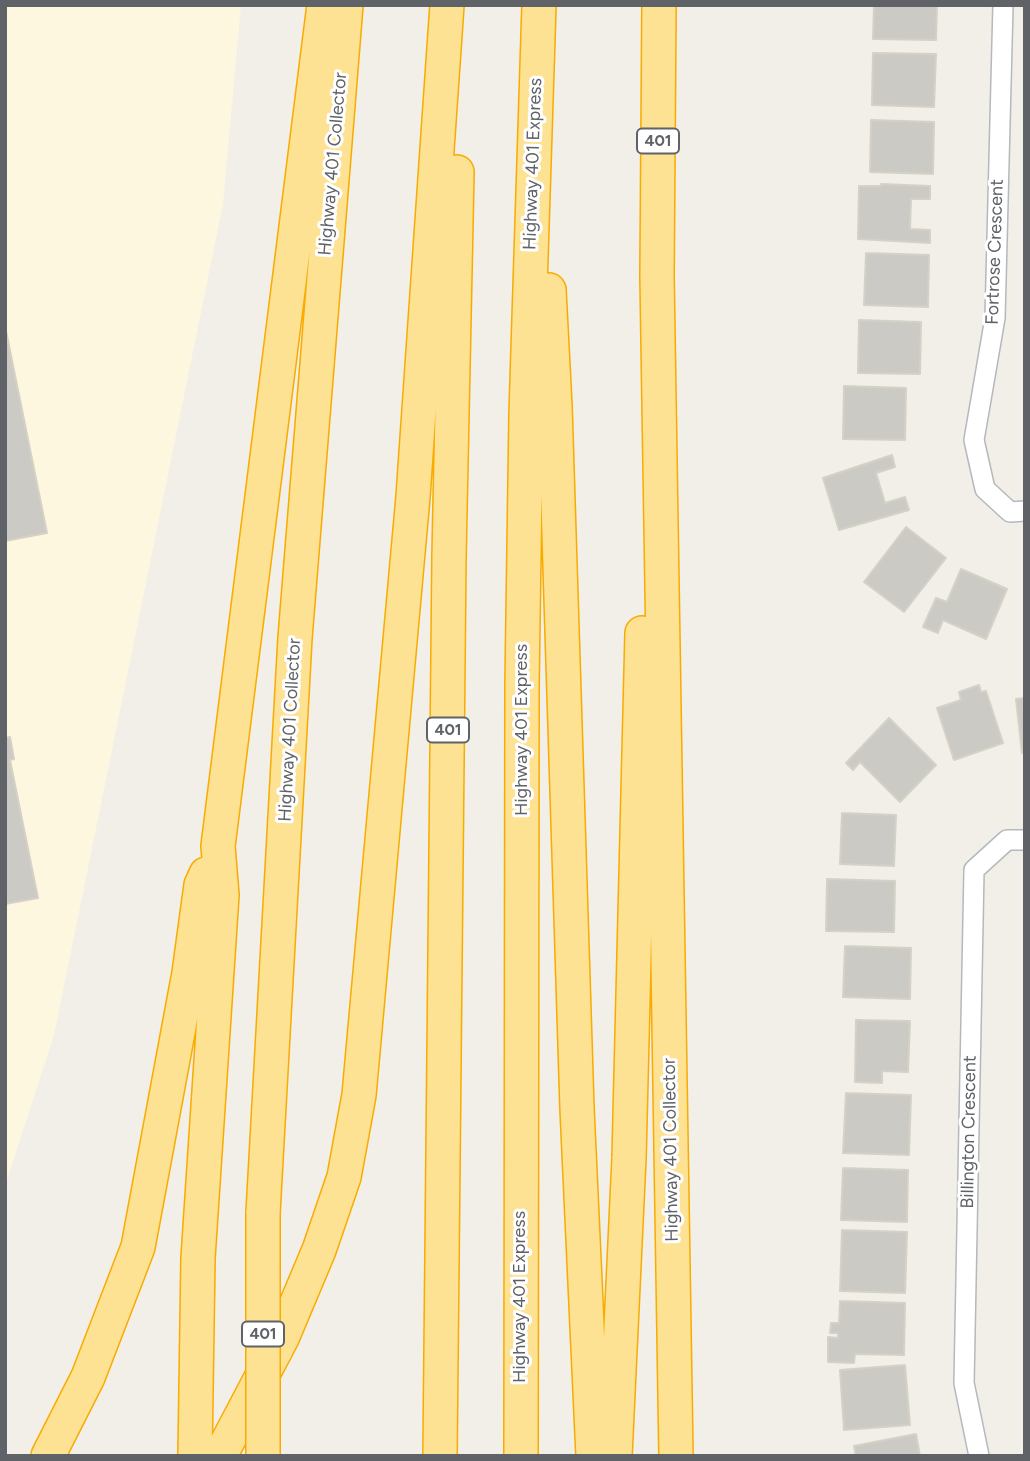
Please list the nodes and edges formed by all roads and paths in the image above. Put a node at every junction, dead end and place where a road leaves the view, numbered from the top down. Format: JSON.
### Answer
{"nodes":[{"id":1,"x":324,"y":5,"type":"edge"},
{"id":2,"x":346,"y":5,"type":"edge"},
{"id":3,"x":447,"y":5,"type":"edge"},
{"id":4,"x":460,"y":5,"type":"edge"},
{"id":5,"x":539,"y":5,"type":"edge"},
{"id":6,"x":659,"y":5,"type":"edge"},
{"id":7,"x":1003,"y":5,"type":"edge"},
{"id":8,"x":537,"y":45,"type":"junction"},
{"id":9,"x":657,"y":276,"type":"junction"},
{"id":10,"x":1025,"y":511,"type":"edge"},
{"id":11,"x":1025,"y":840,"type":"edge"},
{"id":12,"x":218,"y":846,"type":"junction"},
{"id":13,"x":48,"y":1456,"type":"edge"},
{"id":14,"x":195,"y":1456,"type":"edge"},
{"id":15,"x":220,"y":1456,"type":"edge"},
{"id":16,"x":263,"y":1456,"type":"edge"},
{"id":17,"x":440,"y":1456,"type":"edge"},
{"id":18,"x":521,"y":1456,"type":"edge"},
{"id":19,"x":593,"y":1456,"type":"edge"},
{"id":20,"x":615,"y":1456,"type":"edge"},
{"id":21,"x":676,"y":1456,"type":"edge"},
{"id":22,"x":979,"y":1456,"type":"edge"}],
"edges":[{"from":1,"to":12,"type":"highway"},
{"from":2,"to":16,"type":"highway","name":"Highway 401 Collector","number":"401","bridge":true},
{"from":3,"to":15,"type":"highway"},
{"from":4,"to":17,"type":"highway","number":"401"},
{"from":5,"to":8,"type":"highway","name":"Highway 401 Express"},
{"from":6,"to":9,"type":"highway","name":"Highway 401 Collector","number":"401"},
{"from":7,"to":10,"type":"street","name":"Fortrose Crescent"},
{"from":8,"to":18,"type":"highway","name":"Highway 401 Express"},
{"from":8,"to":19,"type":"highway"},
{"from":9,"to":20,"type":"highway"},
{"from":9,"to":21,"type":"highway","name":"Highway 401 Collector","number":"401"},
{"from":11,"to":22,"type":"street","name":"Billington Crescent"},
{"from":12,"to":13,"type":"highway"},
{"from":12,"to":14,"type":"highway"}]}
